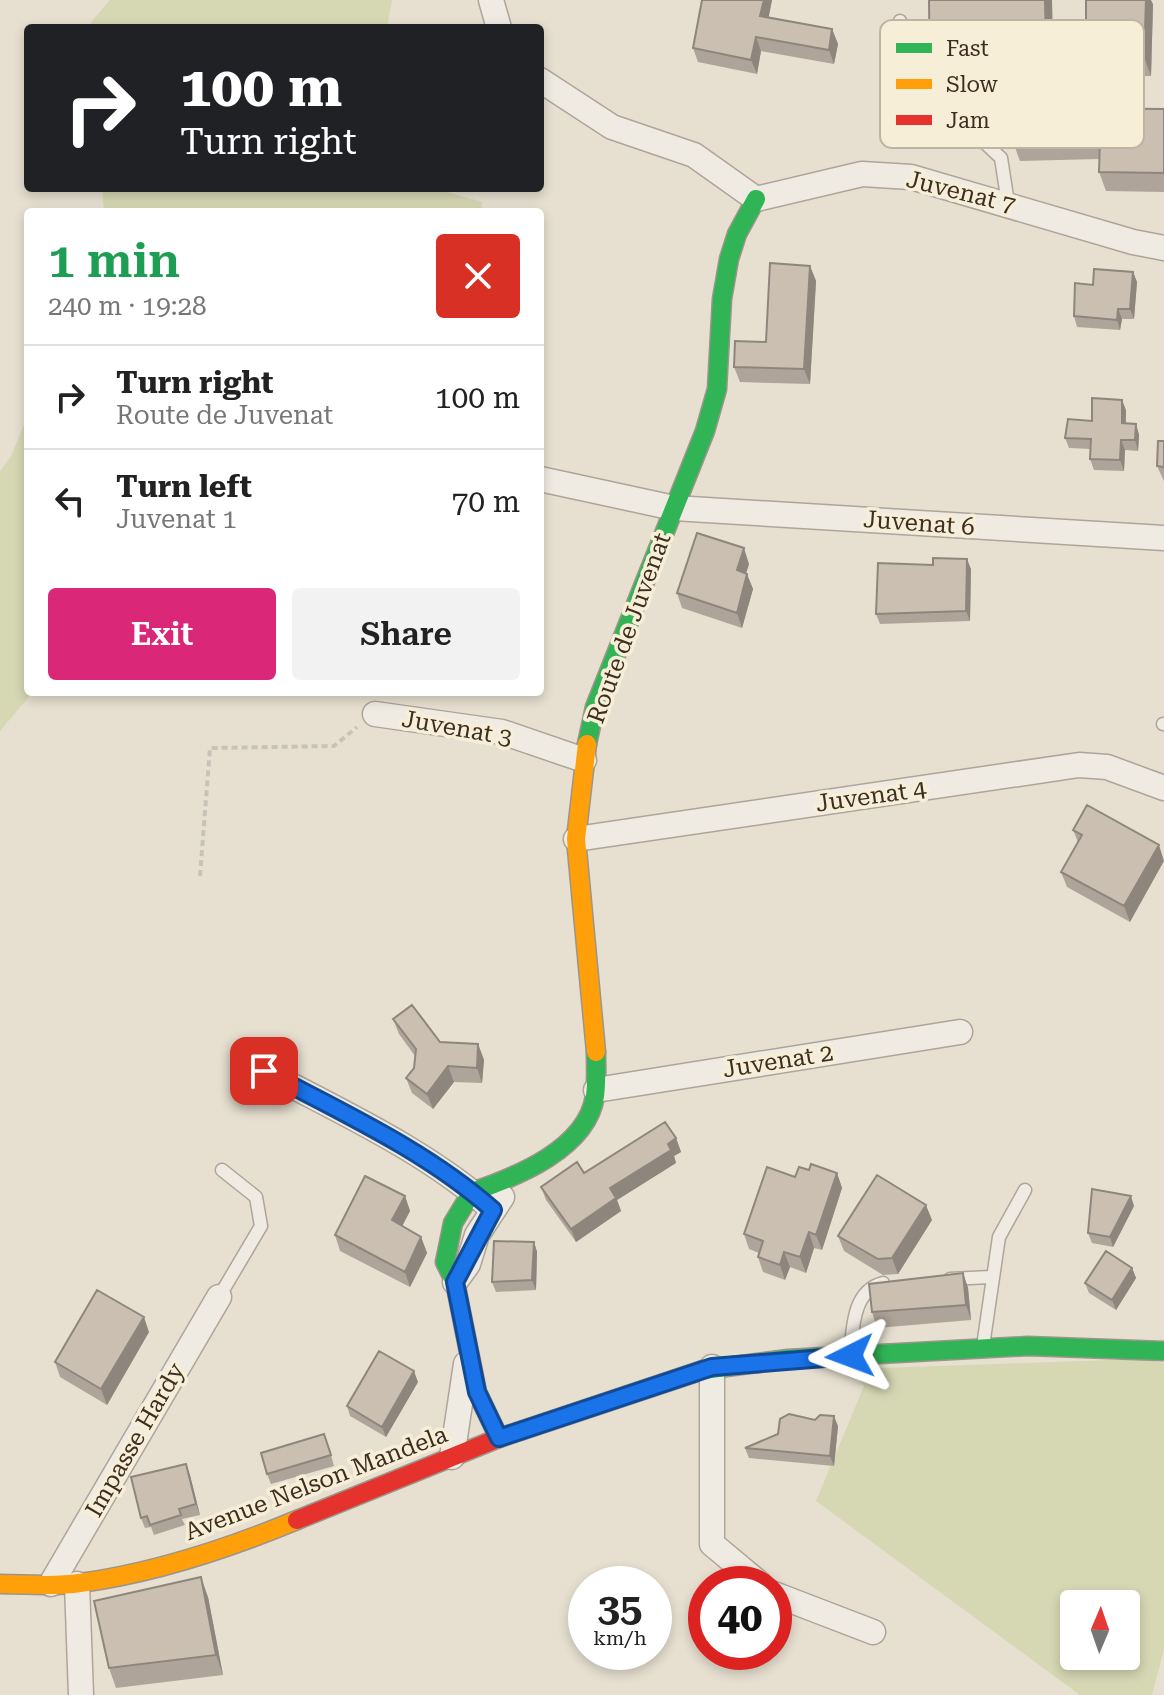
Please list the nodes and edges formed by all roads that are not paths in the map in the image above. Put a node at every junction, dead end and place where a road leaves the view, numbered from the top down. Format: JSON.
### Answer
{"nodes":[{"id":1,"x":491,"y":0,"type":"edge"},
{"id":2,"x":498,"y":24,"type":"edge"},
{"id":3,"x":544,"y":83,"type":"edge"},
{"id":4,"x":990,"y":148,"type":"edge"},
{"id":5,"x":756,"y":199,"type":"junction"},
{"id":6,"x":1008,"y":203,"type":"junction"},
{"id":7,"x":1164,"y":248,"type":"edge"},
{"id":8,"x":544,"y":480,"type":"edge"},
{"id":9,"x":674,"y":508,"type":"junction"},
{"id":10,"x":1164,"y":538,"type":"edge"},
{"id":11,"x":375,"y":714,"type":"road end"},
{"id":12,"x":584,"y":760,"type":"junction"},
{"id":13,"x":1164,"y":788,"type":"edge"},
{"id":14,"x":576,"y":839,"type":"junction"},
{"id":15,"x":960,"y":1032,"type":"dead end"},
{"id":16,"x":264,"y":1071,"type":"dead end"},
{"id":17,"x":596,"y":1090,"type":"junction"},
{"id":18,"x":222,"y":1170,"type":"dead end"},
{"id":19,"x":514,"y":1178,"type":"junction"},
{"id":20,"x":1025,"y":1190,"type":"dead end"},
{"id":21,"x":472,"y":1192,"type":"junction"},
{"id":22,"x":493,"y":1210,"type":"junction"},
{"id":23,"x":990,"y":1277,"type":"junction"},
{"id":24,"x":935,"y":1280,"type":"edge"},
{"id":25,"x":455,"y":1282,"type":"junction"},
{"id":26,"x":893,"y":1283,"type":"edge"},
{"id":27,"x":219,"y":1297,"type":"joint"},
{"id":28,"x":983,"y":1349,"type":"junction"},
{"id":29,"x":1164,"y":1351,"type":"edge"},
{"id":30,"x":467,"y":1354,"type":"junction"},
{"id":31,"x":850,"y":1356,"type":"junction"},
{"id":32,"x":712,"y":1367,"type":"junction"},
{"id":33,"x":499,"y":1438,"type":"junction"},
{"id":34,"x":452,"y":1457,"type":"junction"},
{"id":35,"x":738,"y":1566,"type":"edge"},
{"id":36,"x":0,"y":1584,"type":"edge"},
{"id":37,"x":51,"y":1584,"type":"junction"},
{"id":38,"x":77,"y":1584,"type":"junction"},
{"id":39,"x":792,"y":1601,"type":"edge"},
{"id":40,"x":873,"y":1632,"type":"dead end"},
{"id":41,"x":81,"y":1695,"type":"edge"}],
"edges":[{"from":1,"to":2,"type":"street"},
{"from":3,"to":5,"type":"street"},
{"from":4,"to":6,"type":"lane"},
{"from":5,"to":6,"type":"street","name":"Juvenat 7"},
{"from":5,"to":9,"type":"street","name":"Route de Juvenat"},
{"from":6,"to":7,"type":"street","name":"Juvenat 7"},
{"from":8,"to":9,"type":"street","name":"Juvenat 6"},
{"from":9,"to":10,"type":"street","name":"Juvenat 6"},
{"from":9,"to":12,"type":"street","name":"Route de Juvenat"},
{"from":11,"to":12,"type":"street","name":"Juvenat 3"},
{"from":12,"to":14,"type":"street","name":"Route de Juvenat"},
{"from":13,"to":14,"type":"street","name":"Juvenat 4"},
{"from":14,"to":17,"type":"street","name":"Route de Juvenat"},
{"from":15,"to":17,"type":"street","name":"Juvenat 2"},
{"from":16,"to":21,"type":"street"},
{"from":17,"to":19,"type":"street","name":"Route de Juvenat"},
{"from":18,"to":27,"type":"lane"},
{"from":19,"to":21,"type":"street","name":"Route de Juvenat"},
{"from":19,"to":22,"type":"street","name":"Route de Juvenat"},
{"from":20,"to":23,"type":"lane"},
{"from":21,"to":22,"type":"street"},
{"from":21,"to":25,"type":"street"},
{"from":22,"to":25,"type":"street","name":"Route de Juvenat"},
{"from":23,"to":24,"type":"lane"},
{"from":23,"to":28,"type":"lane"},
{"from":25,"to":30,"type":"street"},
{"from":26,"to":31,"type":"lane"},
{"from":27,"to":37,"type":"street","name":"Impasse Hardy"},
{"from":28,"to":29,"type":"street","name":"Avenue Nelson Mandela"},
{"from":28,"to":31,"type":"street","name":"Avenue Nelson Mandela"},
{"from":30,"to":33,"type":"street"},
{"from":30,"to":34,"type":"street"},
{"from":31,"to":32,"type":"street","name":"Avenue Nelson Mandela"},
{"from":32,"to":33,"type":"street","name":"Avenue Nelson Mandela"},
{"from":32,"to":35,"type":"street"},
{"from":33,"to":34,"type":"street","name":"Avenue Nelson Mandela"},
{"from":34,"to":38,"type":"street","name":"Avenue Nelson Mandela"},
{"from":36,"to":37,"type":"street","name":"Avenue Nelson Mandela"},
{"from":37,"to":38,"type":"street","name":"Avenue Nelson Mandela"},
{"from":38,"to":41,"type":"street"},
{"from":39,"to":40,"type":"street"}]}
